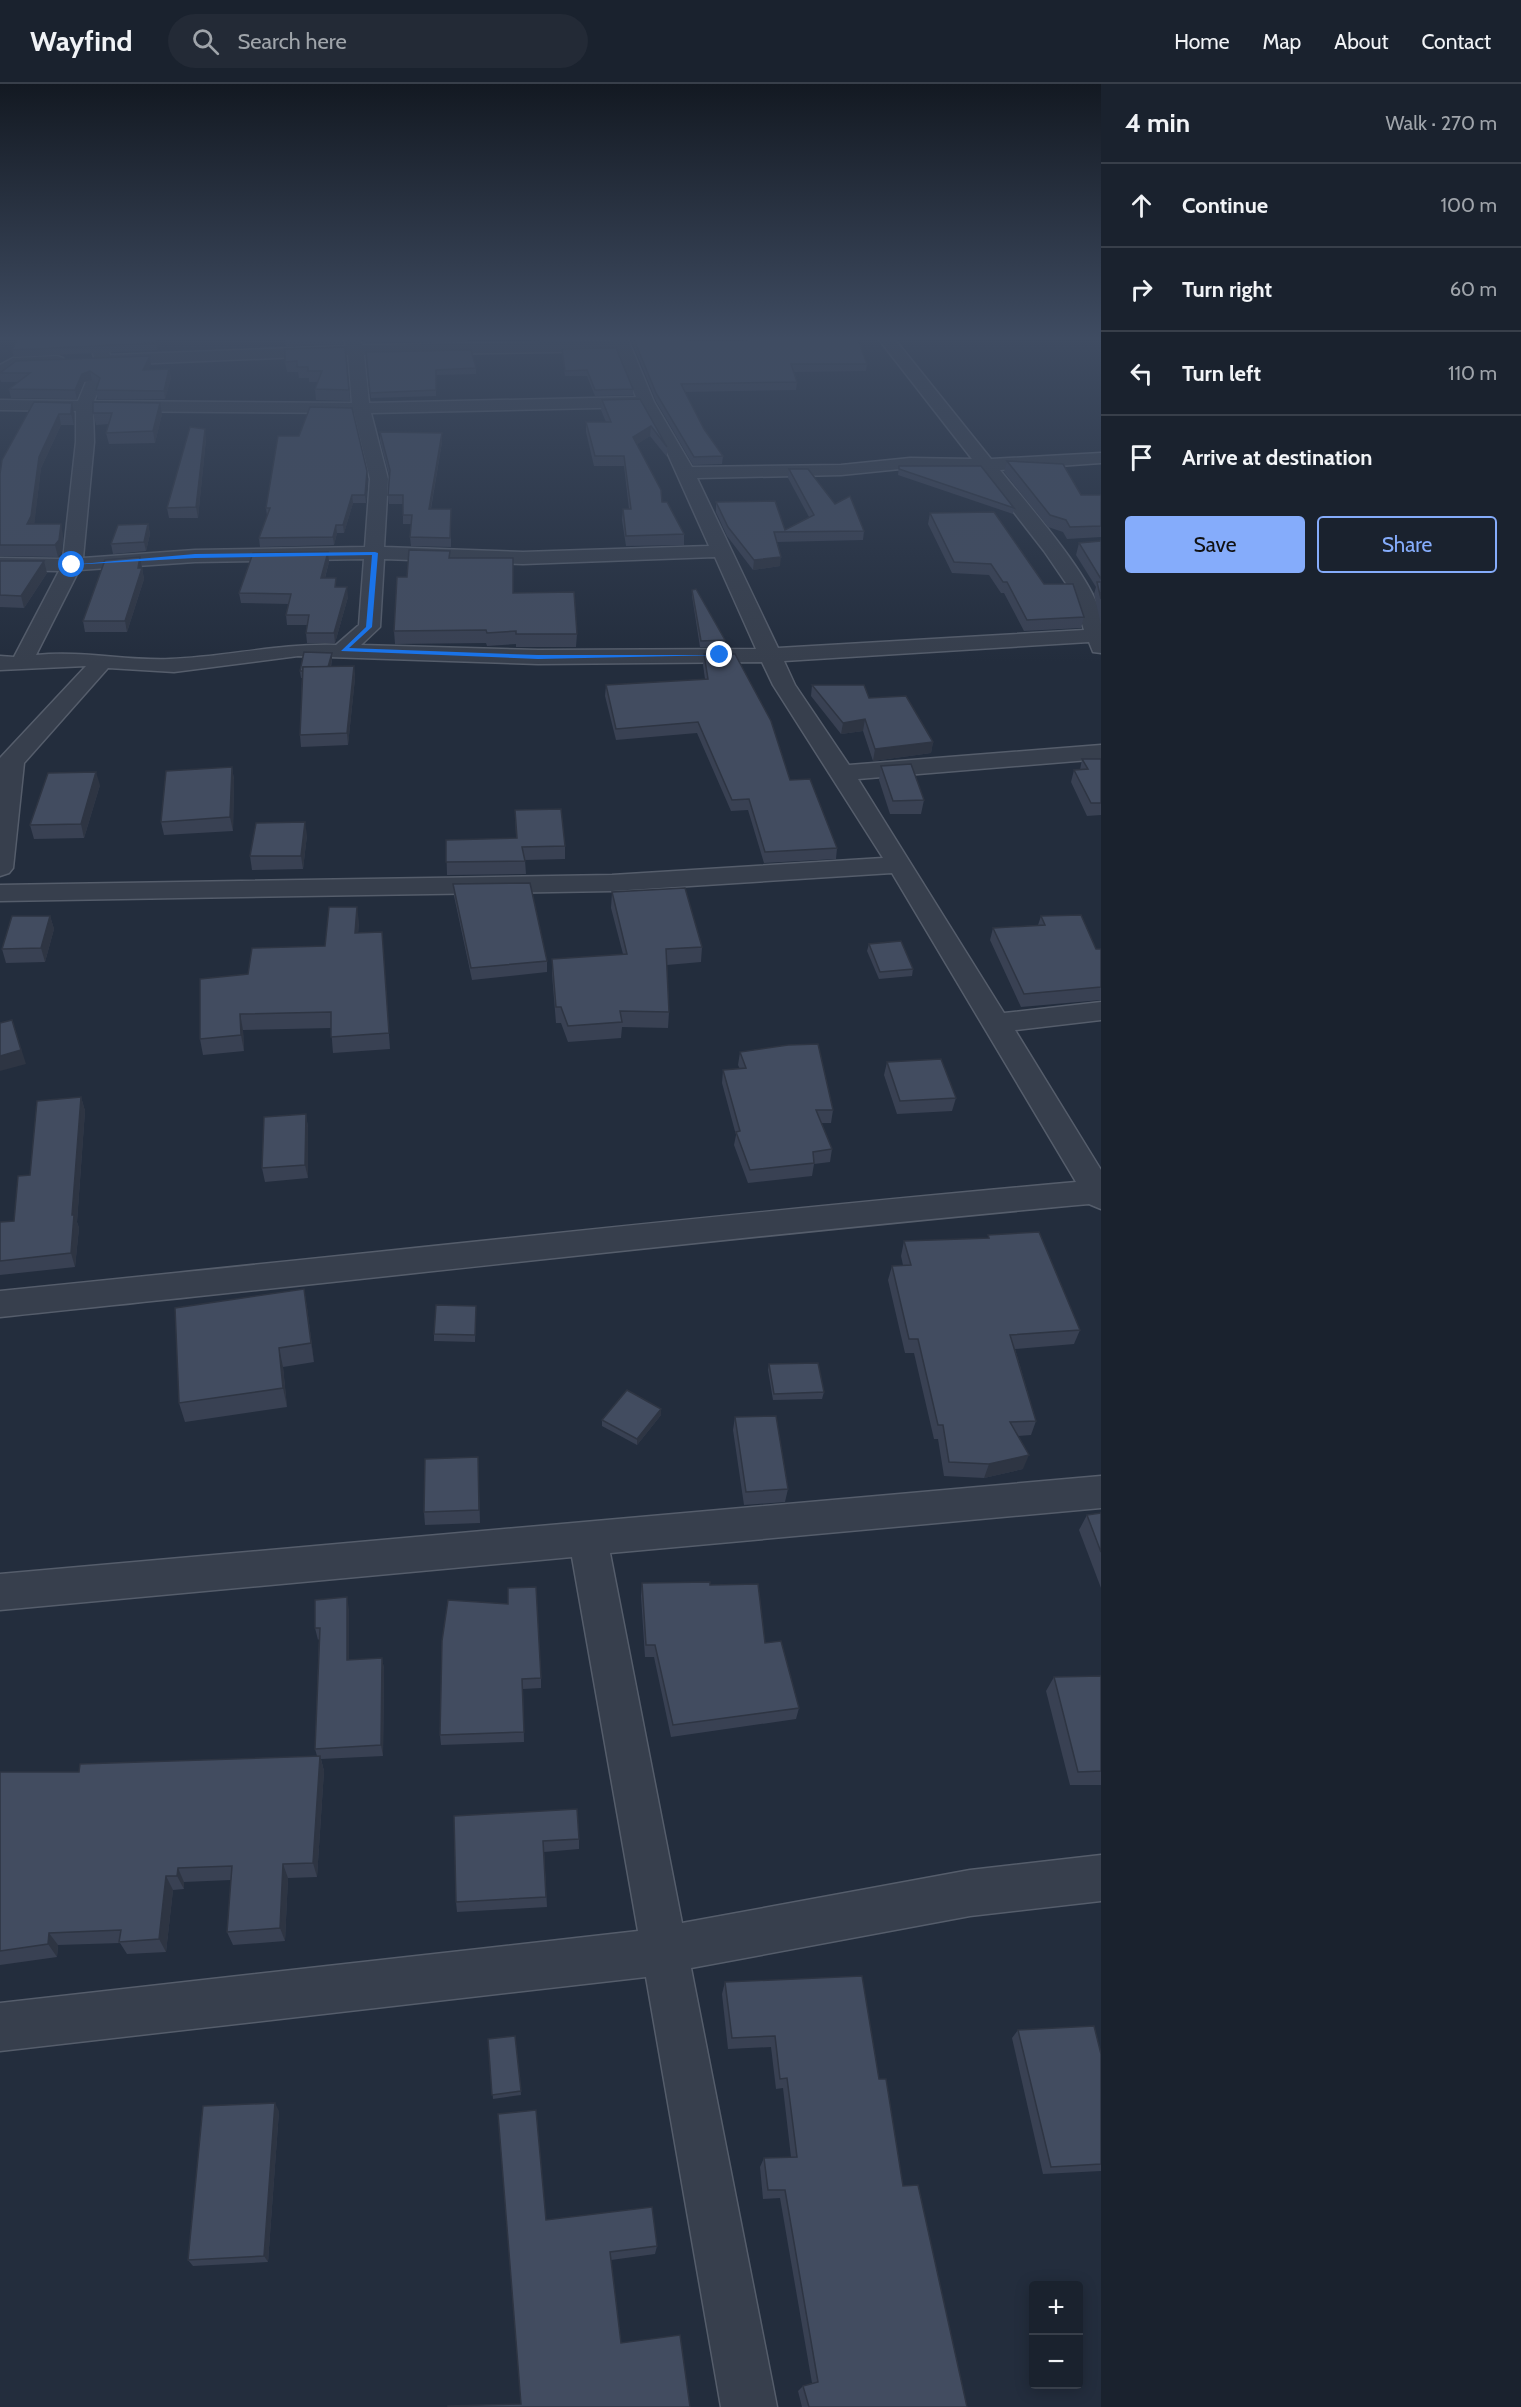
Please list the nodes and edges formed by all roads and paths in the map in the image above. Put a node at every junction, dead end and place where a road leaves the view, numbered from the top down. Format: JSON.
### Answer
{"nodes":[{"id":1,"x":85,"y":445,"type":"edge"},
{"id":2,"x":371,"y":445,"type":"edge"},
{"id":3,"x":672,"y":445,"type":"edge"},
{"id":4,"x":971,"y":445,"type":"edge"},
{"id":5,"x":1101,"y":458,"type":"edge"},
{"id":6,"x":986,"y":465,"type":"junction"},
{"id":7,"x":685,"y":473,"type":"junction"},
{"id":8,"x":1073,"y":544,"type":"edge"},
{"id":9,"x":1052,"y":548,"type":"junction"},
{"id":10,"x":723,"y":552,"type":"junction"},
{"id":11,"x":375,"y":553,"type":"junction"},
{"id":12,"x":0,"y":564,"type":"edge"},
{"id":13,"x":72,"y":565,"type":"junction"},
{"id":14,"x":1100,"y":639,"type":"edge"},
{"id":15,"x":343,"y":650,"type":"junction"},
{"id":16,"x":771,"y":655,"type":"junction"},
{"id":17,"x":103,"y":661,"type":"junction"},
{"id":18,"x":10,"y":663,"type":"edge"},
{"id":19,"x":1101,"y":752,"type":"edge"},
{"id":20,"x":6,"y":764,"type":"edge"},
{"id":21,"x":843,"y":773,"type":"junction"},
{"id":22,"x":900,"y":865,"type":"junction"},
{"id":23,"x":0,"y":868,"type":"edge"},
{"id":24,"x":0,"y":893,"type":"edge"},
{"id":25,"x":1101,"y":1011,"type":"edge"},
{"id":26,"x":998,"y":1023,"type":"junction"},
{"id":27,"x":1100,"y":1195,"type":"edge"},
{"id":28,"x":0,"y":1304,"type":"edge"},
{"id":29,"x":1101,"y":1492,"type":"edge"},
{"id":30,"x":588,"y":1539,"type":"junction"},
{"id":31,"x":0,"y":1592,"type":"edge"},
{"id":32,"x":1101,"y":1878,"type":"edge"},
{"id":33,"x":664,"y":1948,"type":"junction"},
{"id":34,"x":0,"y":2028,"type":"edge"},
{"id":35,"x":749,"y":2407,"type":"edge"}],
"edges":[{"from":1,"to":13,"type":"street"},
{"from":2,"to":11,"type":"street"},
{"from":3,"to":7,"type":"street"},
{"from":4,"to":6,"type":"street"},
{"from":5,"to":6,"type":"street"},
{"from":6,"to":7,"type":"street"},
{"from":6,"to":9,"type":"street"},
{"from":7,"to":10,"type":"street"},
{"from":8,"to":9,"type":"street"},
{"from":9,"to":14,"type":"street"},
{"from":10,"to":11,"type":"street"},
{"from":10,"to":16,"type":"street"},
{"from":11,"to":13,"type":"street"},
{"from":11,"to":15,"type":"street"},
{"from":12,"to":13,"type":"street"},
{"from":13,"to":18,"type":"street"},
{"from":14,"to":16,"type":"street"},
{"from":15,"to":16,"type":"street"},
{"from":15,"to":17,"type":"street"},
{"from":16,"to":21,"type":"street"},
{"from":17,"to":18,"type":"street"},
{"from":17,"to":20,"type":"street"},
{"from":19,"to":21,"type":"street"},
{"from":20,"to":23,"type":"street"},
{"from":21,"to":22,"type":"street"},
{"from":22,"to":24,"type":"street"},
{"from":22,"to":26,"type":"street"},
{"from":25,"to":26,"type":"street"},
{"from":26,"to":27,"type":"street"},
{"from":27,"to":28,"type":"street"},
{"from":29,"to":30,"type":"street"},
{"from":30,"to":31,"type":"street"},
{"from":30,"to":33,"type":"street"},
{"from":32,"to":33,"type":"street"},
{"from":33,"to":34,"type":"street"},
{"from":33,"to":35,"type":"street"}]}
